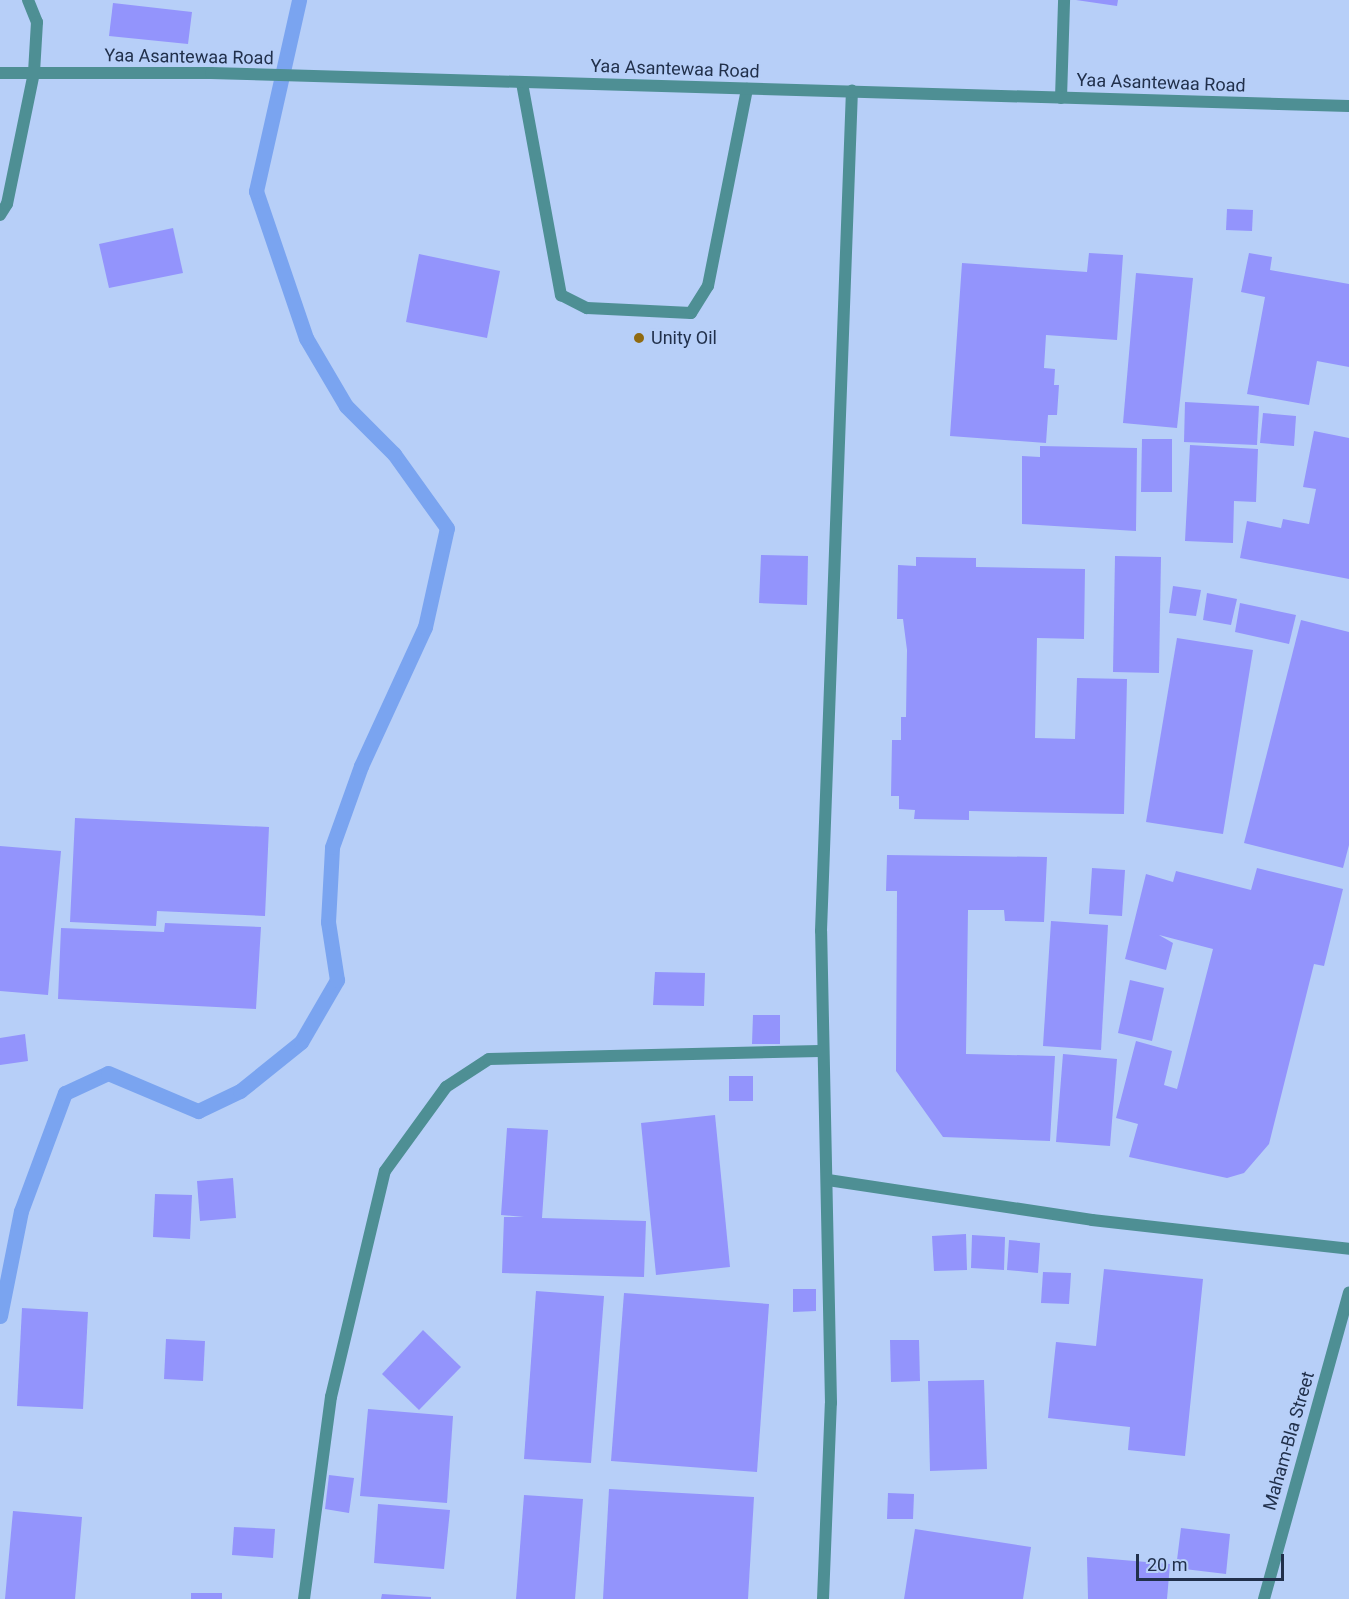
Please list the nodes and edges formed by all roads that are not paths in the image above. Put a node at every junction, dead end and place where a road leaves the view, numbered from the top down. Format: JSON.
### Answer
{"nodes":[{"id":1,"x":28,"y":0,"type":"edge"},
{"id":2,"x":1064,"y":0,"type":"edge"},
{"id":3,"x":0,"y":73,"type":"edge"},
{"id":4,"x":34,"y":73,"type":"junction"},
{"id":5,"x":522,"y":83,"type":"junction"},
{"id":6,"x":747,"y":89,"type":"junction"},
{"id":7,"x":852,"y":91,"type":"junction"},
{"id":8,"x":1060,"y":98,"type":"junction"},
{"id":9,"x":1349,"y":106,"type":"edge"},
{"id":10,"x":0,"y":215,"type":"edge"},
{"id":11,"x":820,"y":1051,"type":"junction"},
{"id":12,"x":828,"y":1180,"type":"junction"},
{"id":13,"x":1349,"y":1248,"type":"edge"},
{"id":14,"x":1349,"y":1293,"type":"edge"},
{"id":15,"x":304,"y":1599,"type":"edge"},
{"id":16,"x":823,"y":1599,"type":"edge"},
{"id":17,"x":1263,"y":1599,"type":"edge"}],
"edges":[{"from":1,"to":4,"type":"street"},
{"from":2,"to":8,"type":"street"},
{"from":3,"to":4,"type":"street","name":"Yaa Asantewaa Road"},
{"from":4,"to":5,"type":"street","name":"Yaa Asantewaa Road"},
{"from":4,"to":10,"type":"street"},
{"from":5,"to":6,"type":"street","name":"Yaa Asantewaa Road"},
{"from":5,"to":6,"type":"street"},
{"from":6,"to":7,"type":"street","name":"Yaa Asantewaa Road"},
{"from":7,"to":8,"type":"street","name":"Yaa Asantewaa Road"},
{"from":7,"to":11,"type":"street"},
{"from":8,"to":9,"type":"street","name":"Yaa Asantewaa Road"},
{"from":11,"to":12,"type":"street"},
{"from":11,"to":15,"type":"street"},
{"from":12,"to":13,"type":"street"},
{"from":12,"to":16,"type":"street"},
{"from":14,"to":17,"type":"street","name":"Maham-Bla Street"}]}
